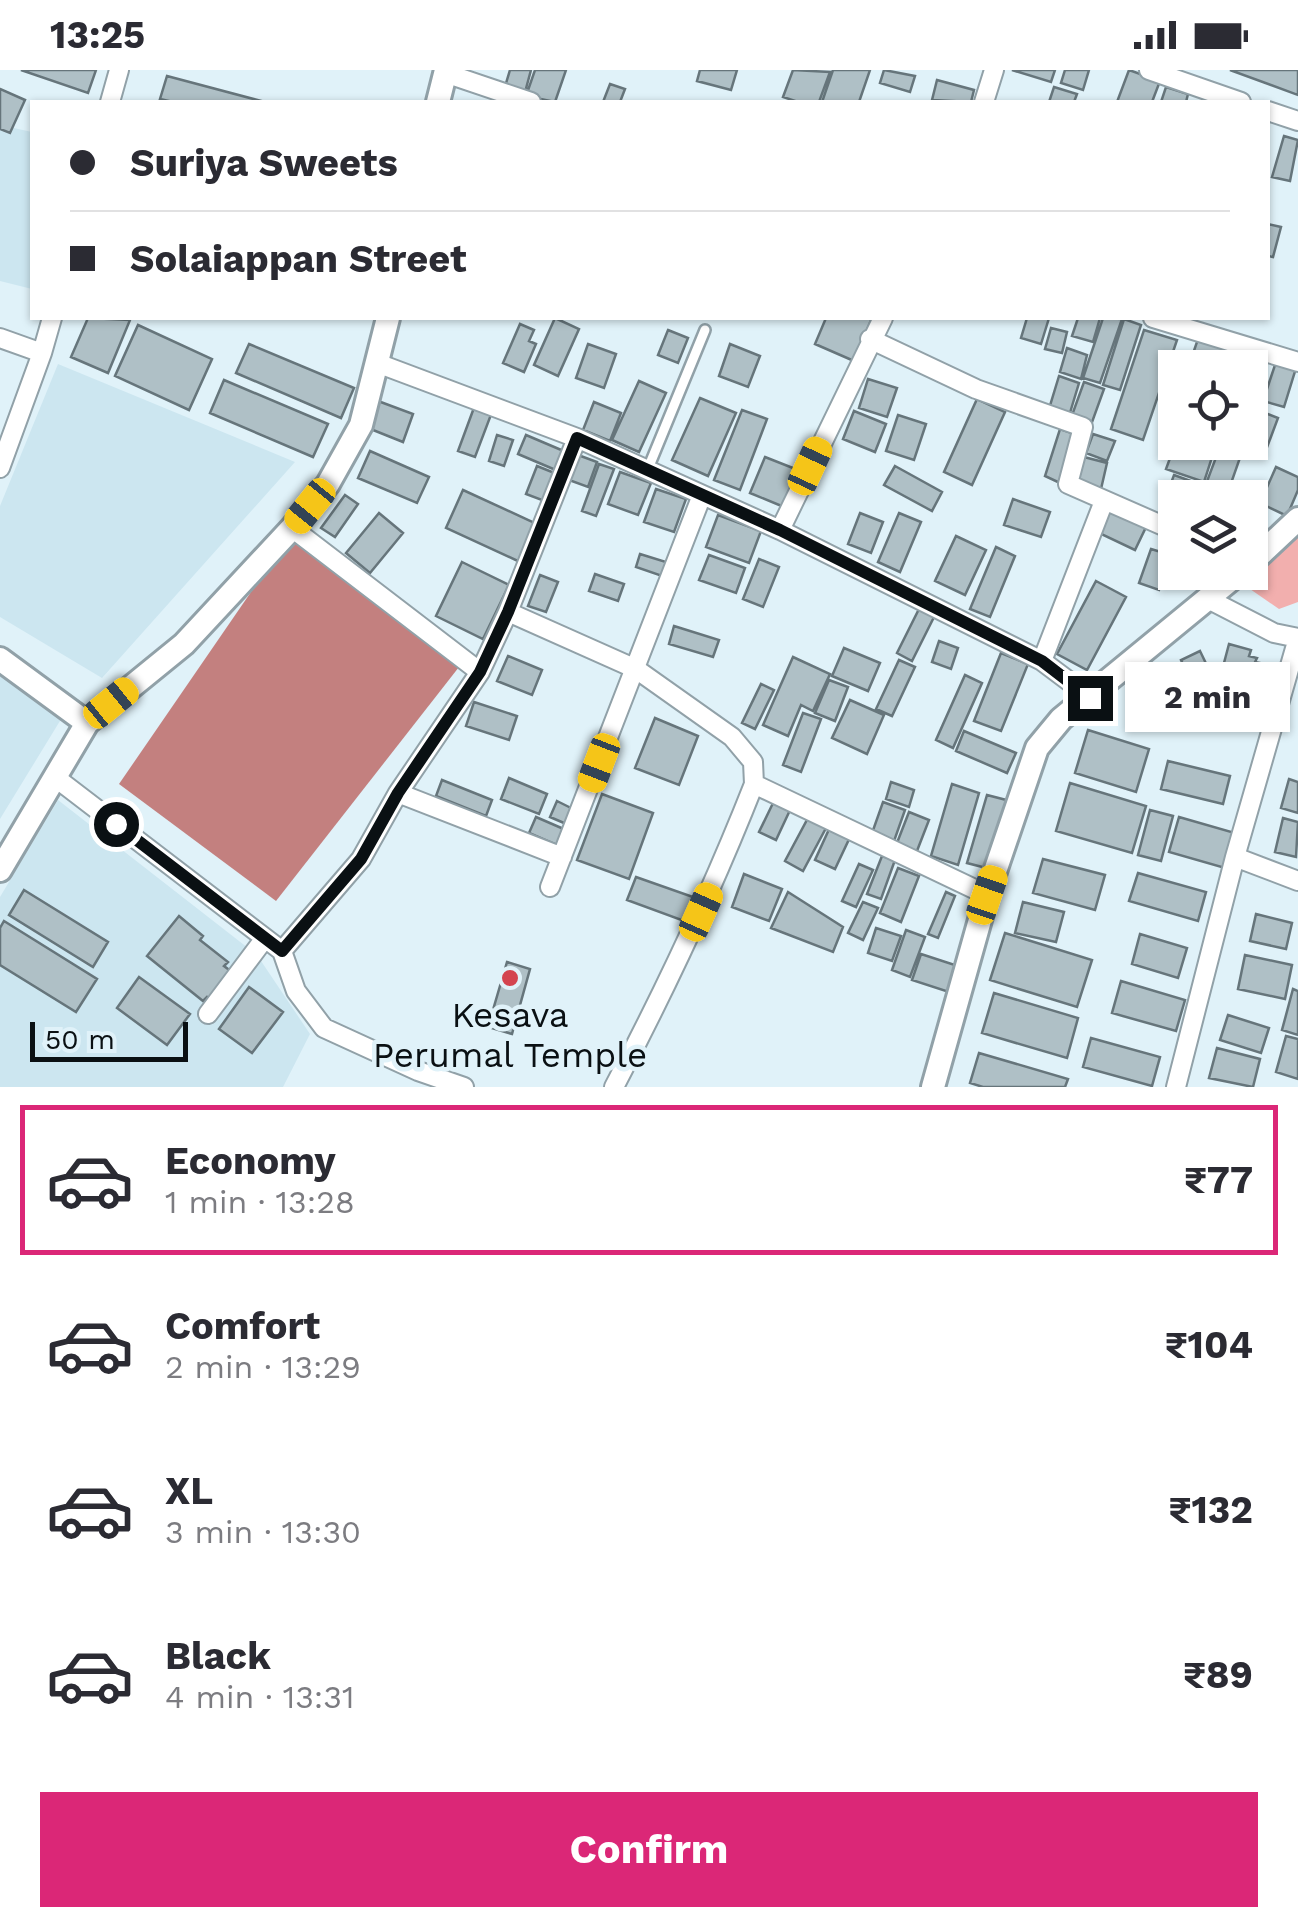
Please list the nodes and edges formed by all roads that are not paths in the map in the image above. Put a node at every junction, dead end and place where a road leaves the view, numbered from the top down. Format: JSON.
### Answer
{"nodes":[{"id":1,"x":119,"y":70,"type":"edge"},
{"id":2,"x":994,"y":70,"type":"edge"},
{"id":3,"x":1149,"y":70,"type":"edge"},
{"id":4,"x":445,"y":71,"type":"edge"},
{"id":5,"x":111,"y":100,"type":"edge"},
{"id":6,"x":438,"y":100,"type":"edge"},
{"id":7,"x":525,"y":100,"type":"edge"},
{"id":8,"x":985,"y":100,"type":"edge"},
{"id":9,"x":1235,"y":100,"type":"edge"},
{"id":10,"x":1270,"y":113,"type":"edge"},
{"id":11,"x":1298,"y":121,"type":"edge"},
{"id":12,"x":51,"y":320,"type":"edge"},
{"id":13,"x":388,"y":320,"type":"edge"},
{"id":14,"x":882,"y":320,"type":"edge"},
{"id":15,"x":1160,"y":320,"type":"edge"},
{"id":16,"x":705,"y":330,"type":"dead end"},
{"id":17,"x":0,"y":338,"type":"edge"},
{"id":18,"x":870,"y":339,"type":"junction"},
{"id":19,"x":42,"y":353,"type":"junction"},
{"id":20,"x":1298,"y":362,"type":"edge"},
{"id":21,"x":377,"y":363,"type":"junction"},
{"id":22,"x":577,"y":438,"type":"junction"},
{"id":23,"x":0,"y":468,"type":"edge"},
{"id":24,"x":647,"y":471,"type":"junction"},
{"id":25,"x":702,"y":495,"type":"junction"},
{"id":26,"x":1104,"y":501,"type":"junction"},
{"id":27,"x":1298,"y":520,"type":"edge"},
{"id":28,"x":1158,"y":524,"type":"edge"},
{"id":29,"x":292,"y":528,"type":"junction"},
{"id":30,"x":780,"y":530,"type":"junction"},
{"id":31,"x":1268,"y":546,"type":"edge"},
{"id":32,"x":1216,"y":590,"type":"edge"},
{"id":33,"x":1206,"y":598,"type":"junction"},
{"id":34,"x":508,"y":612,"type":"junction"},
{"id":35,"x":1298,"y":638,"type":"edge"},
{"id":36,"x":0,"y":659,"type":"edge"},
{"id":37,"x":1042,"y":661,"type":"junction"},
{"id":38,"x":636,"y":669,"type":"junction"},
{"id":39,"x":480,"y":672,"type":"junction"},
{"id":40,"x":1090,"y":698,"type":"junction"},
{"id":41,"x":87,"y":723,"type":"junction"},
{"id":42,"x":56,"y":778,"type":"junction"},
{"id":43,"x":754,"y":784,"type":"junction"},
{"id":44,"x":398,"y":793,"type":"junction"},
{"id":45,"x":562,"y":857,"type":"junction"},
{"id":46,"x":1235,"y":857,"type":"junction"},
{"id":47,"x":0,"y":870,"type":"edge"},
{"id":48,"x":1298,"y":881,"type":"edge"},
{"id":49,"x":550,"y":887,"type":"dead end"},
{"id":50,"x":987,"y":895,"type":"junction"},
{"id":51,"x":265,"y":938,"type":"junction"},
{"id":52,"x":282,"y":951,"type":"junction"},
{"id":53,"x":208,"y":1014,"type":"dead end"},
{"id":54,"x":464,"y":1087,"type":"edge"},
{"id":55,"x":614,"y":1087,"type":"edge"},
{"id":56,"x":933,"y":1087,"type":"edge"},
{"id":57,"x":1176,"y":1087,"type":"edge"}],
"edges":[{"from":1,"to":5,"type":"street"},
{"from":2,"to":8,"type":"street"},
{"from":3,"to":9,"type":"street"},
{"from":4,"to":6,"type":"street"},
{"from":4,"to":7,"type":"street"},
{"from":10,"to":11,"type":"street"},
{"from":12,"to":19,"type":"street"},
{"from":13,"to":21,"type":"street"},
{"from":14,"to":18,"type":"street"},
{"from":15,"to":20,"type":"street"},
{"from":16,"to":24,"type":"lane"},
{"from":17,"to":19,"type":"street"},
{"from":18,"to":26,"type":"street"},
{"from":18,"to":30,"type":"street"},
{"from":19,"to":23,"type":"street"},
{"from":21,"to":22,"type":"street"},
{"from":21,"to":29,"type":"street"},
{"from":22,"to":24,"type":"street"},
{"from":22,"to":34,"type":"street"},
{"from":24,"to":25,"type":"street"},
{"from":25,"to":30,"type":"street"},
{"from":25,"to":38,"type":"street"},
{"from":26,"to":28,"type":"street"},
{"from":26,"to":37,"type":"street"},
{"from":27,"to":31,"type":"street"},
{"from":29,"to":39,"type":"street"},
{"from":29,"to":41,"type":"street"},
{"from":30,"to":37,"type":"street"},
{"from":32,"to":33,"type":"street"},
{"from":33,"to":35,"type":"street"},
{"from":33,"to":40,"type":"street"},
{"from":34,"to":38,"type":"street"},
{"from":34,"to":39,"type":"street"},
{"from":35,"to":46,"type":"street"},
{"from":36,"to":41,"type":"street"},
{"from":37,"to":40,"type":"street"},
{"from":38,"to":43,"type":"street"},
{"from":38,"to":45,"type":"street"},
{"from":39,"to":44,"type":"street"},
{"from":40,"to":50,"type":"street"},
{"from":41,"to":42,"type":"street"},
{"from":42,"to":47,"type":"street"},
{"from":42,"to":51,"type":"street"},
{"from":43,"to":50,"type":"street"},
{"from":43,"to":55,"type":"street"},
{"from":44,"to":45,"type":"street"},
{"from":44,"to":52,"type":"street"},
{"from":45,"to":49,"type":"street"},
{"from":46,"to":48,"type":"street"},
{"from":46,"to":57,"type":"street"},
{"from":50,"to":56,"type":"street"},
{"from":51,"to":52,"type":"street"},
{"from":51,"to":53,"type":"street"},
{"from":52,"to":54,"type":"street"}]}
